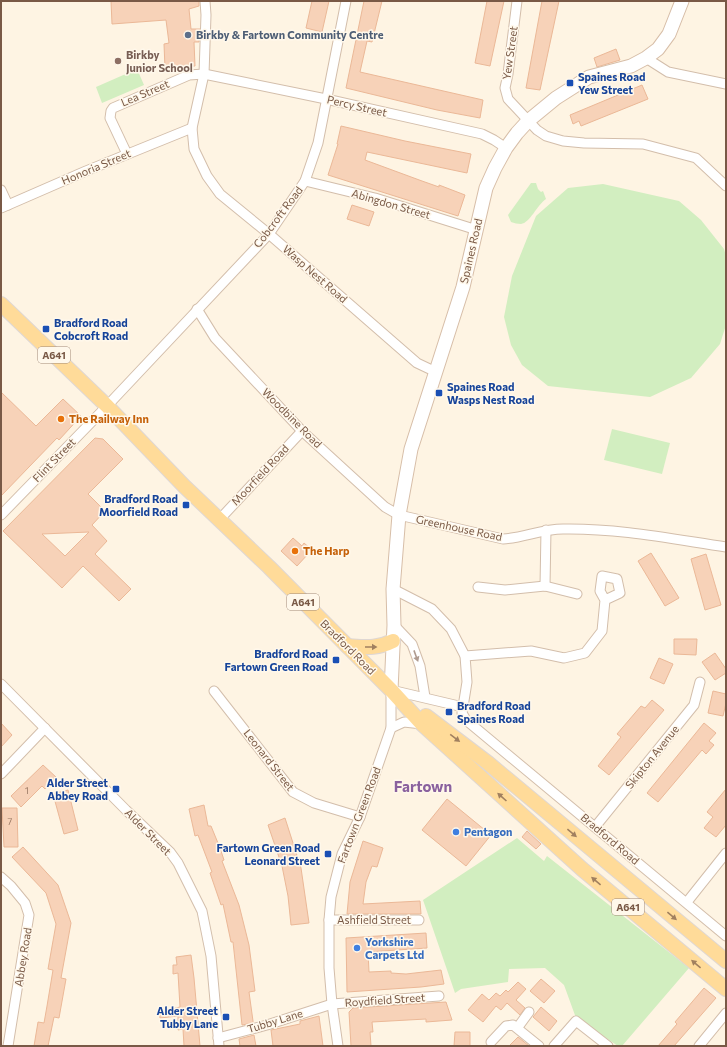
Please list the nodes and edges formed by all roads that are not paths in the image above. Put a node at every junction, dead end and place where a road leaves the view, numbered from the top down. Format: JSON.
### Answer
{"nodes":[{"id":1,"x":205,"y":1,"type":"edge"},
{"id":2,"x":346,"y":1,"type":"edge"},
{"id":3,"x":517,"y":1,"type":"edge"},
{"id":4,"x":682,"y":1,"type":"edge"},
{"id":5,"x":646,"y":58,"type":"junction"},
{"id":6,"x":204,"y":74,"type":"junction"},
{"id":7,"x":726,"y":84,"type":"edge"},
{"id":8,"x":326,"y":99,"type":"junction"},
{"id":9,"x":528,"y":122,"type":"junction"},
{"id":10,"x":192,"y":128,"type":"junction"},
{"id":11,"x":506,"y":148,"type":"junction"},
{"id":12,"x":127,"y":154,"type":"junction"},
{"id":13,"x":305,"y":181,"type":"junction"},
{"id":14,"x":726,"y":186,"type":"edge"},
{"id":15,"x":1,"y":190,"type":"edge"},
{"id":16,"x":5,"y":206,"type":"edge"},
{"id":17,"x":477,"y":230,"type":"junction"},
{"id":18,"x":269,"y":234,"type":"junction"},
{"id":19,"x":1,"y":304,"type":"edge"},
{"id":20,"x":197,"y":309,"type":"junction"},
{"id":21,"x":436,"y":372,"type":"junction"},
{"id":22,"x":107,"y":406,"type":"junction"},
{"id":23,"x":302,"y":431,"type":"junction"},
{"id":24,"x":1,"y":515,"type":"edge"},
{"id":25,"x":399,"y":515,"type":"junction"},
{"id":26,"x":217,"y":518,"type":"junction"},
{"id":27,"x":546,"y":530,"type":"junction"},
{"id":28,"x":726,"y":548,"type":"edge"},
{"id":29,"x":545,"y":586,"type":"junction"},
{"id":30,"x":478,"y":587,"type":"dead end"},
{"id":31,"x":393,"y":589,"type":"junction"},
{"id":32,"x":577,"y":594,"type":"dead end"},
{"id":33,"x":606,"y":600,"type":"dead end"},
{"id":34,"x":394,"y":625,"type":"junction"},
{"id":35,"x":393,"y":641,"type":"junction"},
{"id":36,"x":348,"y":646,"type":"junction"},
{"id":37,"x":465,"y":656,"type":"junction"},
{"id":38,"x":700,"y":682,"type":"dead end"},
{"id":39,"x":1,"y":684,"type":"edge"},
{"id":40,"x":391,"y":690,"type":"junction"},
{"id":41,"x":214,"y":691,"type":"dead end"},
{"id":42,"x":425,"y":698,"type":"junction"},
{"id":43,"x":463,"y":707,"type":"junction"},
{"id":44,"x":422,"y":724,"type":"junction"},
{"id":45,"x":45,"y":728,"type":"junction"},
{"id":46,"x":391,"y":728,"type":"junction"},
{"id":47,"x":1,"y":774,"type":"edge"},
{"id":48,"x":360,"y":817,"type":"junction"},
{"id":49,"x":595,"y":827,"type":"junction"},
{"id":50,"x":726,"y":854,"type":"edge"},
{"id":51,"x":1,"y":877,"type":"edge"},
{"id":52,"x":686,"y":902,"type":"junction"},
{"id":53,"x":328,"y":920,"type":"junction"},
{"id":54,"x":419,"y":920,"type":"dead end"},
{"id":55,"x":726,"y":936,"type":"edge"},
{"id":56,"x":726,"y":961,"type":"edge"},
{"id":57,"x":726,"y":989,"type":"edge"},
{"id":58,"x":439,"y":996,"type":"dead end"},
{"id":59,"x":332,"y":1004,"type":"junction"},
{"id":60,"x":530,"y":1012,"type":"dead end"},
{"id":61,"x":726,"y":1013,"type":"edge"},
{"id":62,"x":518,"y":1027,"type":"junction"},
{"id":63,"x":219,"y":1042,"type":"edge"},
{"id":64,"x":492,"y":1042,"type":"dead end"},
{"id":65,"x":8,"y":1046,"type":"edge"},
{"id":66,"x":338,"y":1046,"type":"edge"},
{"id":67,"x":538,"y":1046,"type":"edge"},
{"id":68,"x":554,"y":1046,"type":"edge"},
{"id":69,"x":608,"y":1046,"type":"edge"},
{"id":70,"x":699,"y":1046,"type":"edge"}],
"edges":[{"from":1,"to":6,"type":"street","name":"Wasp Nest Road"},
{"from":2,"to":8,"type":"street","name":"Cobcroft Road"},
{"from":3,"to":9,"type":"street","name":"Yew Street"},
{"from":4,"to":5,"type":"street","name":"Spaines Road"},
{"from":5,"to":7,"type":"street"},
{"from":5,"to":9,"type":"street","name":"Spaines Road"},
{"from":6,"to":8,"type":"street","name":"Percy Street"},
{"from":6,"to":10,"type":"street","name":"Wasp Nest Road"},
{"from":6,"to":12,"type":"street","name":"Lea Street"},
{"from":8,"to":11,"type":"street","name":"Percy Street"},
{"from":8,"to":13,"type":"street","name":"Cobcroft Road"},
{"from":9,"to":11,"type":"street","name":"Spaines Road"},
{"from":9,"to":14,"type":"street","name":"Yew Street"},
{"from":10,"to":12,"type":"street","name":"Honoria Street"},
{"from":10,"to":18,"type":"street","name":"Wasp Nest Road"},
{"from":11,"to":17,"type":"street","name":"Spaines Road"},
{"from":12,"to":16,"type":"street","name":"Honoria Street"},
{"from":13,"to":17,"type":"street","name":"Abingdon Street"},
{"from":13,"to":18,"type":"street","name":"Cobcroft Road"},
{"from":15,"to":16,"type":"street"},
{"from":17,"to":21,"type":"street","name":"Spaines Road"},
{"from":18,"to":20,"type":"street","name":"Cobcroft Road"},
{"from":18,"to":21,"type":"street","name":"Wasp Nest Road"},
{"from":19,"to":22,"type":"main road","name":"Bradford Road","number":"A641"},
{"from":20,"to":22,"type":"street","name":"Cobcroft Road"},
{"from":20,"to":23,"type":"street","name":"Woodbine Road"},
{"from":21,"to":25,"type":"street","name":"Spaines Road"},
{"from":22,"to":24,"type":"street","name":"Flint Street"},
{"from":22,"to":26,"type":"main road","name":"Bradford Road","number":"A641"},
{"from":23,"to":25,"type":"street","name":"Woodbine Road"},
{"from":23,"to":26,"type":"street","name":"Moorfield Road"},
{"from":25,"to":27,"type":"street","name":"Greenhouse Road"},
{"from":25,"to":31,"type":"street","name":"Spaines Road"},
{"from":26,"to":36,"type":"main road","name":"Bradford Road","number":"A641"},
{"from":27,"to":28,"type":"street","name":"Greenhouse Road"},
{"from":27,"to":29,"type":"street"},
{"from":29,"to":30,"type":"street"},
{"from":29,"to":32,"type":"street"},
{"from":31,"to":34,"type":"street","name":"Spaines Road"},
{"from":31,"to":37,"type":"street"},
{"from":33,"to":37,"type":"street"},
{"from":34,"to":35,"type":"street","name":"Spaines Road"},
{"from":34,"to":42,"type":"street","one_way":true},
{"from":36,"to":35,"type":"main road","one_way":true},
{"from":35,"to":40,"type":"street","name":"Spaines Road"},
{"from":36,"to":40,"type":"main road","name":"Bradford Road","number":"A641"},
{"from":37,"to":43,"type":"street"},
{"from":38,"to":49,"type":"street","name":"Skipton Avenue"},
{"from":39,"to":45,"type":"street","name":"Alder Street"},
{"from":40,"to":42,"type":"street"},
{"from":40,"to":44,"type":"main road","number":"A641"},
{"from":40,"to":46,"type":"street","name":"Fartown Green Road"},
{"from":40,"to":56,"type":"main road","name":"Bradford Road","number":"A641","one_way":true},
{"from":41,"to":48,"type":"street","name":"Leonard Street"},
{"from":42,"to":43,"type":"street"},
{"from":43,"to":49,"type":"street","name":"Bradford Road"},
{"from":44,"to":46,"type":"street"},
{"from":57,"to":44,"type":"main road","number":"A641","one_way":true},
{"from":45,"to":47,"type":"street"},
{"from":45,"to":63,"type":"street","name":"Alder Street"},
{"from":46,"to":48,"type":"street","name":"Fartown Green Road"},
{"from":48,"to":53,"type":"street","name":"Fartown Green Road"},
{"from":49,"to":52,"type":"street","name":"Bradford Road"},
{"from":50,"to":52,"type":"street"},
{"from":51,"to":65,"type":"street","name":"Abbey Road"},
{"from":52,"to":55,"type":"street","name":"Bradford Road"},
{"from":53,"to":54,"type":"street","name":"Ashfield Street"},
{"from":53,"to":59,"type":"street","name":"Fartown Green Road"},
{"from":58,"to":59,"type":"street","name":"Roydfield Street"},
{"from":59,"to":63,"type":"street","name":"Tubby Lane"},
{"from":59,"to":66,"type":"street","name":"Fartown Green Road"},
{"from":60,"to":62,"type":"street"},
{"from":61,"to":70,"type":"street"},
{"from":62,"to":64,"type":"street"},
{"from":62,"to":67,"type":"street"},
{"from":68,"to":69,"type":"street"}]}
